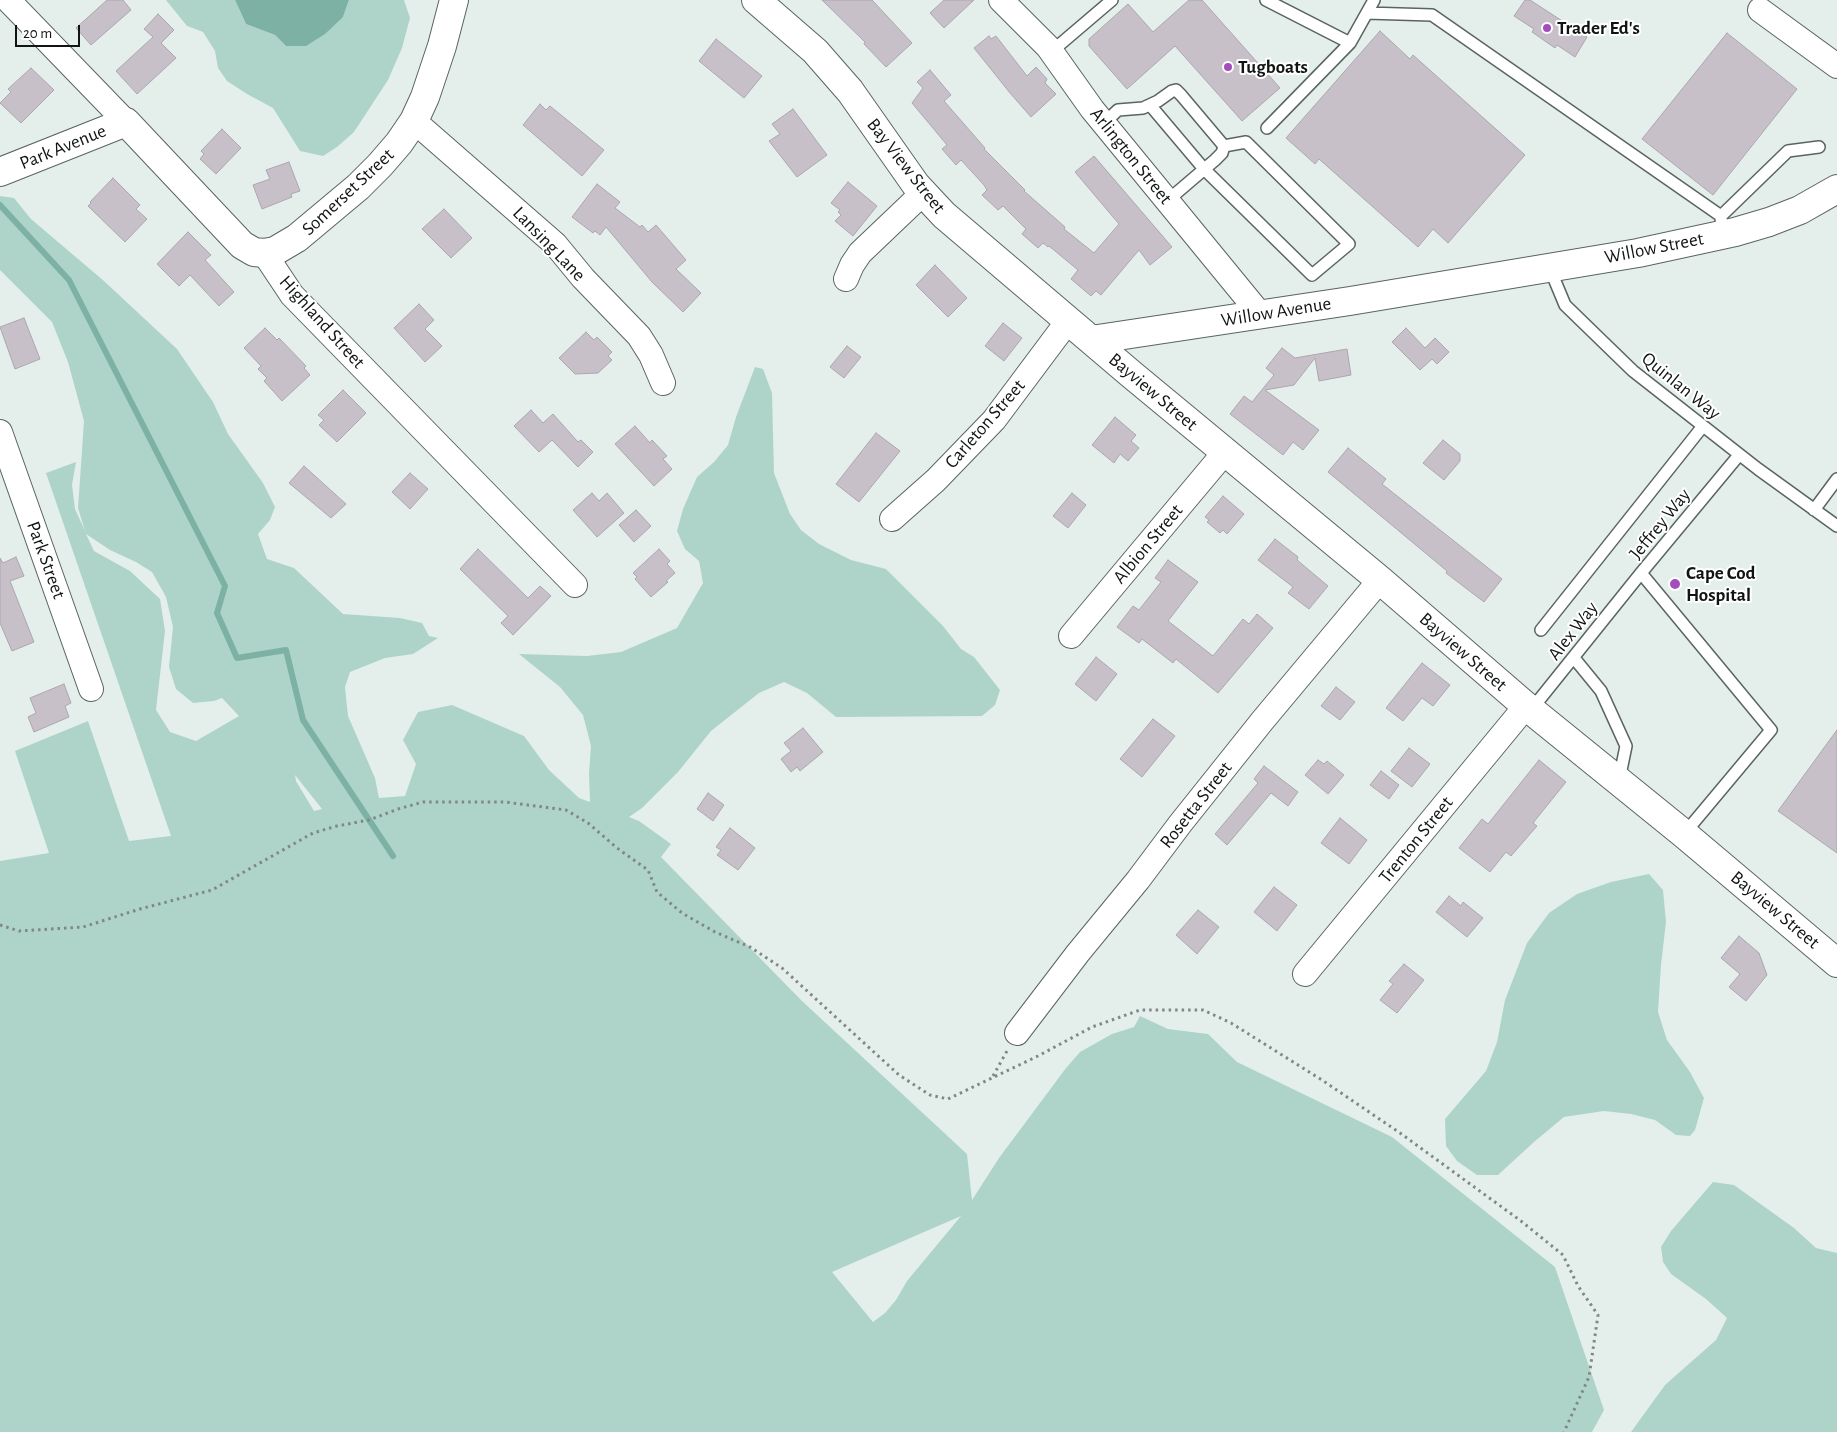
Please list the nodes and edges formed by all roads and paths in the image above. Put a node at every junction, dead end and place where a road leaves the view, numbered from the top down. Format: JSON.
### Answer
{"nodes":[{"id":1,"x":8,"y":0,"type":"edge"},
{"id":2,"x":454,"y":0,"type":"edge"},
{"id":3,"x":756,"y":0,"type":"edge"},
{"id":4,"x":1000,"y":0,"type":"edge"},
{"id":5,"x":1112,"y":0,"type":"edge"},
{"id":6,"x":1266,"y":0,"type":"edge"},
{"id":7,"x":1374,"y":0,"type":"edge"},
{"id":8,"x":1760,"y":10,"type":"dead end"},
{"id":9,"x":1367,"y":13,"type":"junction"},
{"id":10,"x":1350,"y":42,"type":"junction"},
{"id":11,"x":1051,"y":52,"type":"junction"},
{"id":12,"x":1837,"y":66,"type":"edge"},
{"id":13,"x":1150,"y":105,"type":"junction"},
{"id":14,"x":414,"y":120,"type":"junction"},
{"id":15,"x":126,"y":122,"type":"junction"},
{"id":16,"x":1104,"y":123,"type":"junction"},
{"id":17,"x":1267,"y":128,"type":"dead end"},
{"id":18,"x":1224,"y":146,"type":"junction"},
{"id":19,"x":1819,"y":146,"type":"dead end"},
{"id":20,"x":1204,"y":169,"type":"junction"},
{"id":21,"x":0,"y":172,"type":"edge"},
{"id":22,"x":1837,"y":189,"type":"edge"},
{"id":23,"x":923,"y":193,"type":"junction"},
{"id":24,"x":1168,"y":200,"type":"junction"},
{"id":25,"x":1721,"y":226,"type":"junction"},
{"id":26,"x":264,"y":253,"type":"junction"},
{"id":27,"x":1550,"y":269,"type":"junction"},
{"id":28,"x":846,"y":279,"type":"dead end"},
{"id":29,"x":1462,"y":283,"type":"joint"},
{"id":30,"x":1260,"y":314,"type":"junction"},
{"id":31,"x":1068,"y":321,"type":"junction"},
{"id":32,"x":1090,"y":340,"type":"junction"},
{"id":33,"x":663,"y":384,"type":"dead end"},
{"id":34,"x":1703,"y":426,"type":"junction"},
{"id":35,"x":0,"y":432,"type":"edge"},
{"id":36,"x":1225,"y":452,"type":"junction"},
{"id":37,"x":1739,"y":455,"type":"junction"},
{"id":38,"x":1837,"y":479,"type":"edge"},
{"id":39,"x":1814,"y":510,"type":"junction"},
{"id":40,"x":892,"y":519,"type":"dead end"},
{"id":41,"x":1837,"y":526,"type":"edge"},
{"id":42,"x":1641,"y":572,"type":"junction"},
{"id":43,"x":1380,"y":580,"type":"junction"},
{"id":44,"x":574,"y":585,"type":"dead end"},
{"id":45,"x":1540,"y":630,"type":"dead end"},
{"id":46,"x":1071,"y":636,"type":"dead end"},
{"id":47,"x":1574,"y":658,"type":"junction"},
{"id":48,"x":91,"y":689,"type":"dead end"},
{"id":49,"x":1529,"y":708,"type":"junction"},
{"id":50,"x":1619,"y":781,"type":"junction"},
{"id":51,"x":1684,"y":834,"type":"junction"},
{"id":52,"x":0,"y":925,"type":"edge"},
{"id":53,"x":1837,"y":963,"type":"edge"},
{"id":54,"x":1305,"y":974,"type":"dead end"},
{"id":55,"x":1017,"y":1033,"type":"joint"},
{"id":56,"x":992,"y":1078,"type":"junction"},
{"id":57,"x":1564,"y":1432,"type":"edge"}],
"edges":[{"from":1,"to":15,"type":"street"},
{"from":2,"to":14,"type":"street","name":"Somerset Street"},
{"from":3,"to":23,"type":"street","name":"Bay View Street"},
{"from":4,"to":11,"type":"street","name":"Arlington Street"},
{"from":5,"to":11,"type":"lane"},
{"from":6,"to":10,"type":"lane"},
{"from":7,"to":9,"type":"lane"},
{"from":8,"to":12,"type":"street"},
{"from":9,"to":10,"type":"lane"},
{"from":9,"to":25,"type":"lane"},
{"from":10,"to":17,"type":"lane"},
{"from":11,"to":16,"type":"street","name":"Arlington Street"},
{"from":13,"to":16,"type":"lane"},
{"from":13,"to":18,"type":"lane"},
{"from":13,"to":20,"type":"lane"},
{"from":14,"to":26,"type":"street","name":"Somerset Street"},
{"from":14,"to":33,"type":"street","name":"Lansing Lane"},
{"from":15,"to":21,"type":"street","name":"Park Avenue"},
{"from":15,"to":26,"type":"street"},
{"from":16,"to":24,"type":"street","name":"Arlington Street"},
{"from":18,"to":20,"type":"lane"},
{"from":18,"to":20,"type":"lane"},
{"from":19,"to":25,"type":"lane"},
{"from":20,"to":24,"type":"lane"},
{"from":22,"to":25,"type":"street","name":"Willow Street"},
{"from":23,"to":28,"type":"street"},
{"from":23,"to":31,"type":"street","name":"Bay View Street"},
{"from":24,"to":30,"type":"street","name":"Arlington Street"},
{"from":25,"to":27,"type":"street","name":"Willow Street"},
{"from":26,"to":44,"type":"street","name":"Highland Street"},
{"from":27,"to":29,"type":"street","name":"Willow Street"},
{"from":27,"to":34,"type":"lane","name":"Quinlan Way"},
{"from":29,"to":30,"type":"street","name":"Willow Avenue"},
{"from":30,"to":32,"type":"street","name":"Willow Avenue"},
{"from":31,"to":32,"type":"street","name":"Bay View Street"},
{"from":31,"to":40,"type":"street","name":"Carleton Street"},
{"from":32,"to":36,"type":"street","name":"Bayview Street"},
{"from":34,"to":37,"type":"lane","name":"Quinlan Way"},
{"from":34,"to":45,"type":"lane"},
{"from":35,"to":48,"type":"street","name":"Park Street"},
{"from":36,"to":43,"type":"street","name":"Bayview Street"},
{"from":36,"to":46,"type":"street","name":"Albion Street"},
{"from":37,"to":39,"type":"lane","name":"Quinlan Way"},
{"from":37,"to":42,"type":"lane","name":"Jeffrey Way"},
{"from":38,"to":39,"type":"lane"},
{"from":39,"to":41,"type":"lane","name":"Quinlan Way"},
{"from":42,"to":47,"type":"lane","name":"Alex Way"},
{"from":42,"to":51,"type":"lane","name":"Jeffrey Way"},
{"from":43,"to":49,"type":"street","name":"Bayview Street"},
{"from":43,"to":55,"type":"street","name":"Rosetta Street"},
{"from":47,"to":49,"type":"lane","name":"Alex Way"},
{"from":47,"to":50,"type":"lane"},
{"from":49,"to":50,"type":"street","name":"Bayview Street"},
{"from":49,"to":54,"type":"street","name":"Trenton Street"},
{"from":50,"to":51,"type":"street","name":"Bayview Street"},
{"from":51,"to":53,"type":"street","name":"Bayview Street"},
{"from":52,"to":56,"type":"path"},
{"from":55,"to":56,"type":"path"},
{"from":56,"to":57,"type":"path"}]}
